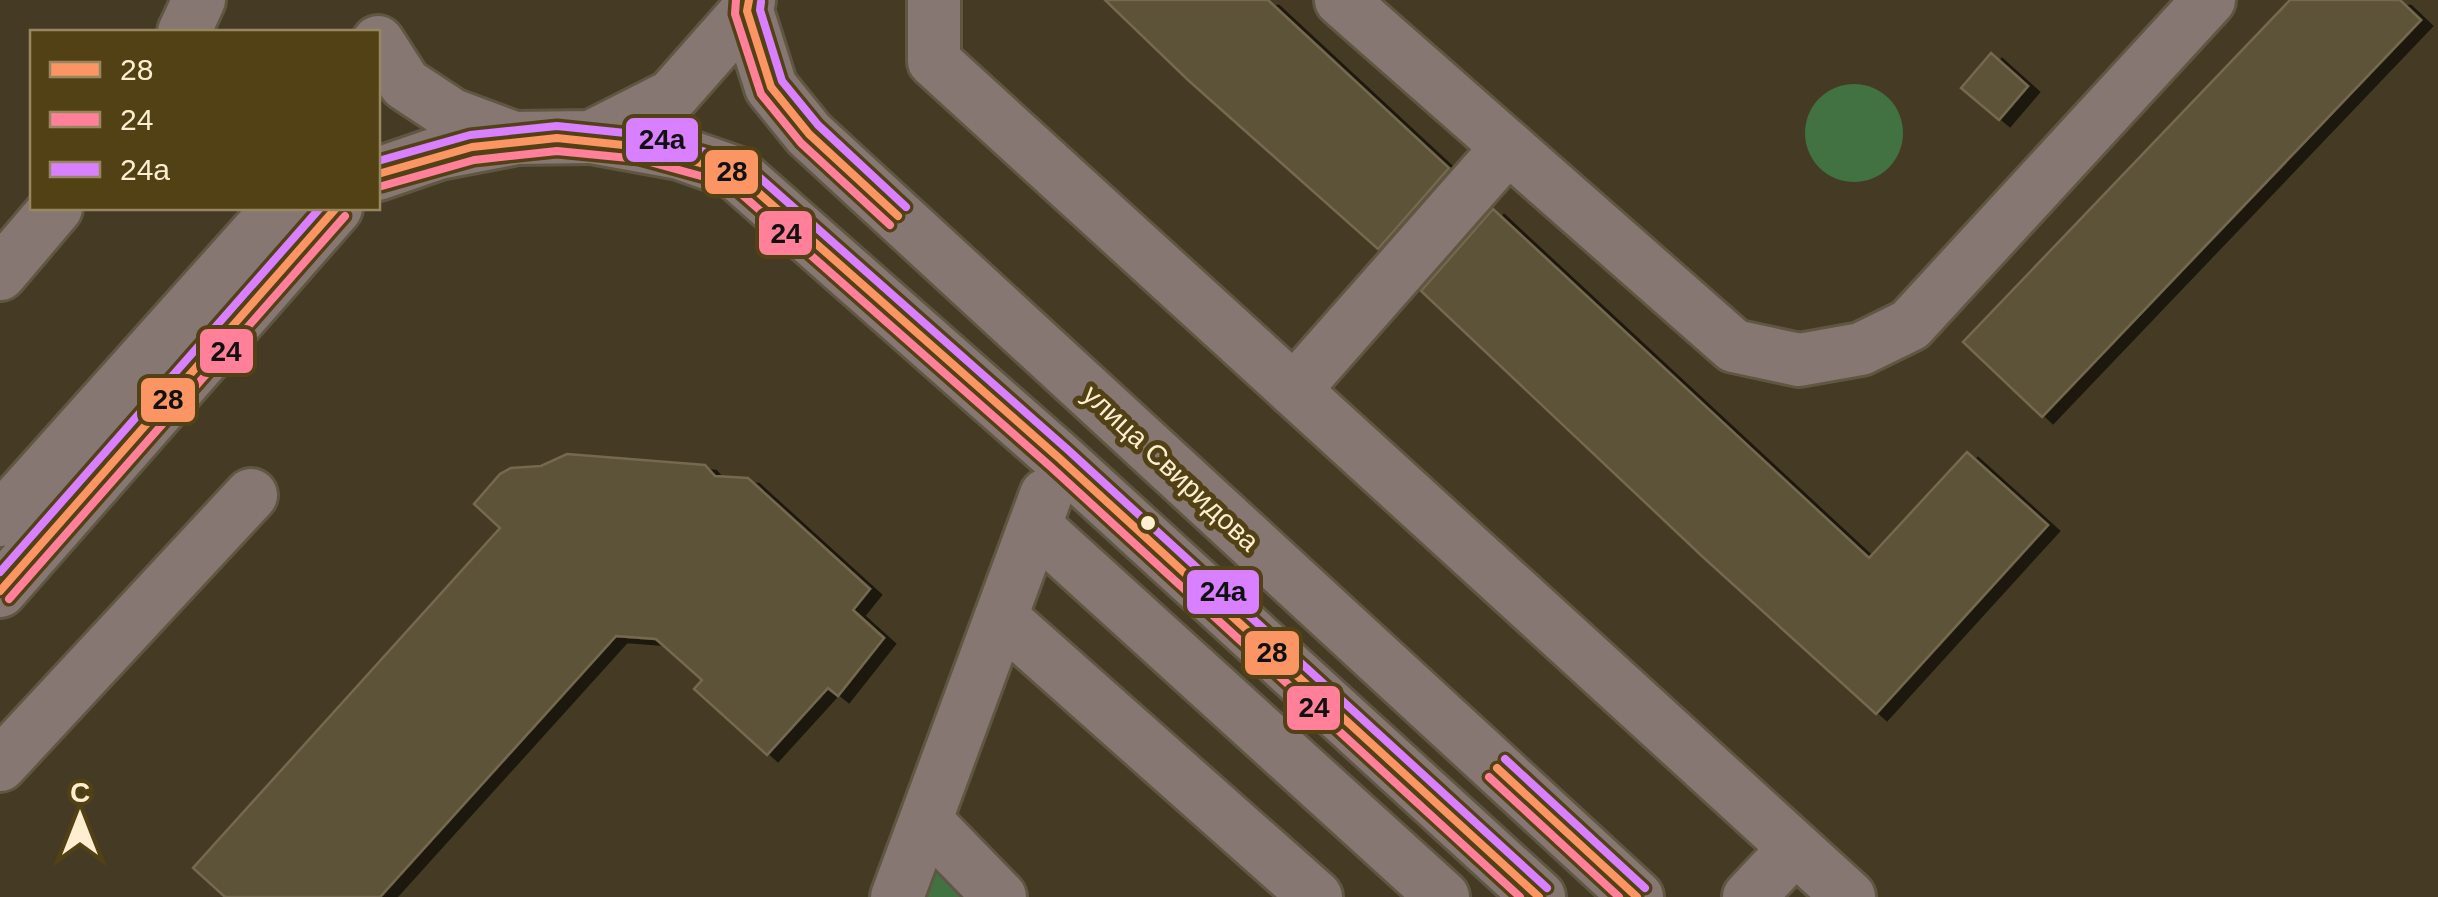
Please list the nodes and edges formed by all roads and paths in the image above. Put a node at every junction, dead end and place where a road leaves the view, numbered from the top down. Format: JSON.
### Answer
{"nodes":[{"id":1,"x":199,"y":0,"type":"edge"},
{"id":2,"x":361,"y":0,"type":"edge"},
{"id":3,"x":934,"y":0,"type":"edge"},
{"id":4,"x":1341,"y":0,"type":"edge"},
{"id":5,"x":2209,"y":0,"type":"edge"},
{"id":6,"x":748,"y":5,"type":"edge"},
{"id":7,"x":185,"y":30,"type":"edge"},
{"id":8,"x":371,"y":30,"type":"edge"},
{"id":9,"x":380,"y":45,"type":"edge"},
{"id":10,"x":591,"y":137,"type":"junction"},
{"id":11,"x":514,"y":138,"type":"junction"},
{"id":12,"x":1508,"y":147,"type":"junction"},
{"id":13,"x":380,"y":173,"type":"edge"},
{"id":14,"x":54,"y":210,"type":"edge"},
{"id":15,"x":277,"y":210,"type":"edge"},
{"id":16,"x":333,"y":210,"type":"edge"},
{"id":17,"x":0,"y":274,"type":"edge"},
{"id":18,"x":1294,"y":390,"type":"junction"},
{"id":19,"x":1059,"y":458,"type":"junction"},
{"id":20,"x":251,"y":495,"type":"dead end"},
{"id":21,"x":0,"y":520,"type":"edge"},
{"id":22,"x":1036,"y":526,"type":"junction"},
{"id":23,"x":0,"y":590,"type":"edge"},
{"id":24,"x":1002,"y":619,"type":"junction"},
{"id":25,"x":0,"y":765,"type":"edge"},
{"id":26,"x":926,"y":821,"type":"junction"},
{"id":27,"x":1795,"y":848,"type":"junction"},
{"id":28,"x":898,"y":897,"type":"edge"},
{"id":29,"x":1000,"y":897,"type":"edge"},
{"id":30,"x":1316,"y":897,"type":"edge"},
{"id":31,"x":1444,"y":897,"type":"edge"},
{"id":32,"x":1539,"y":897,"type":"edge"},
{"id":33,"x":1637,"y":897,"type":"edge"},
{"id":34,"x":1749,"y":897,"type":"edge"},
{"id":35,"x":1850,"y":897,"type":"edge"}],
"edges":[{"from":1,"to":7,"type":"street"},
{"from":2,"to":8,"type":"street"},
{"from":3,"to":18,"type":"street"},
{"from":4,"to":12,"type":"street"},
{"from":5,"to":12,"type":"street"},
{"from":6,"to":10,"type":"street"},
{"from":6,"to":33,"type":"street","name":"улица Свиридова"},
{"from":9,"to":11,"type":"street"},
{"from":10,"to":11,"type":"street"},
{"from":10,"to":19,"type":"street"},
{"from":11,"to":13,"type":"street"},
{"from":12,"to":18,"type":"street"},
{"from":14,"to":17,"type":"street"},
{"from":15,"to":21,"type":"street"},
{"from":16,"to":23,"type":"street"},
{"from":18,"to":27,"type":"street"},
{"from":19,"to":22,"type":"street"},
{"from":19,"to":32,"type":"street"},
{"from":20,"to":25,"type":"street"},
{"from":22,"to":24,"type":"street"},
{"from":22,"to":31,"type":"street"},
{"from":24,"to":26,"type":"street"},
{"from":24,"to":30,"type":"street"},
{"from":26,"to":28,"type":"street"},
{"from":26,"to":29,"type":"street"},
{"from":27,"to":34,"type":"street"},
{"from":27,"to":35,"type":"street"}]}
